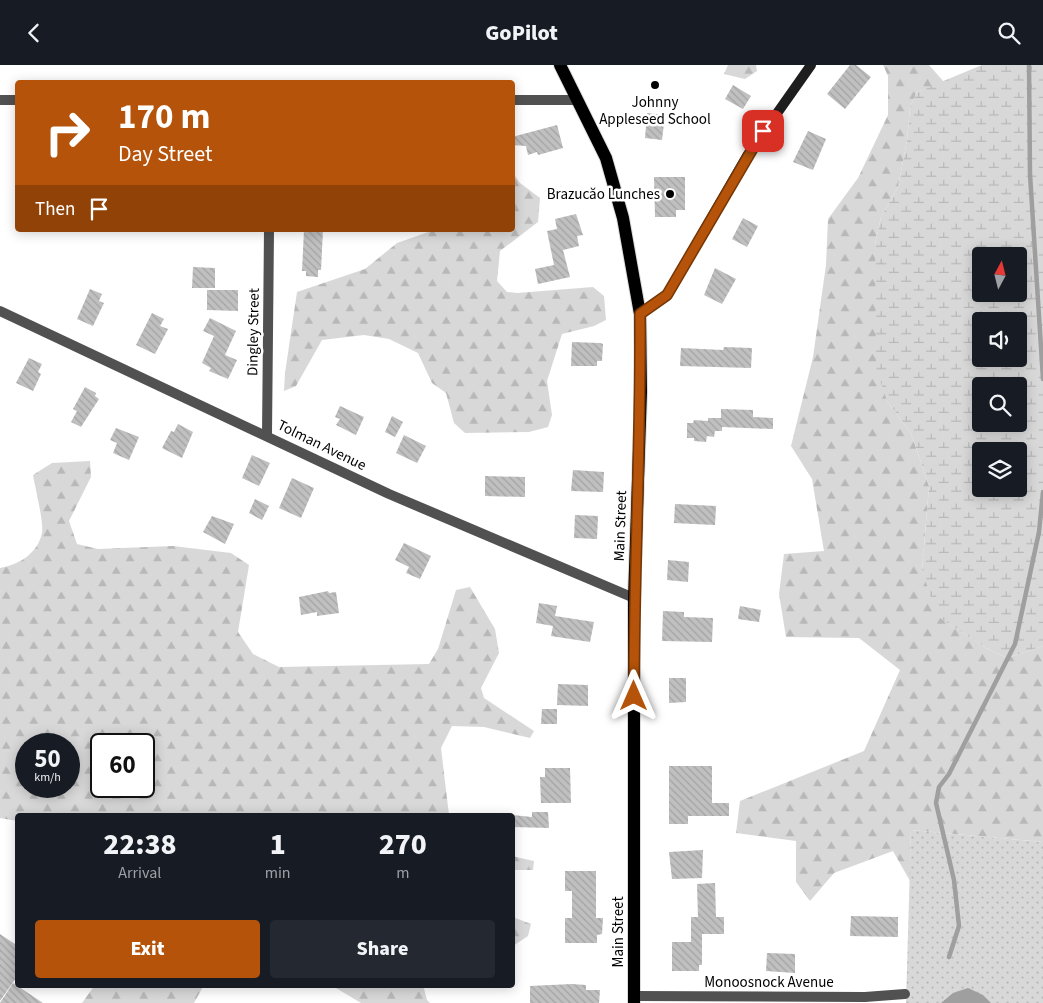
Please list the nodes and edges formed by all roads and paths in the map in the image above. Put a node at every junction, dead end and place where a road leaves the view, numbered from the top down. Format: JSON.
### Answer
{"nodes":[{"id":1,"x":560,"y":65,"type":"edge"},
{"id":2,"x":811,"y":65,"type":"edge"},
{"id":3,"x":0,"y":100,"type":"edge"},
{"id":4,"x":15,"y":100,"type":"edge"},
{"id":5,"x":515,"y":100,"type":"edge"},
{"id":6,"x":576,"y":100,"type":"junction"},
{"id":7,"x":269,"y":232,"type":"edge"},
{"id":8,"x":0,"y":311,"type":"edge"},
{"id":9,"x":640,"y":314,"type":"junction"},
{"id":10,"x":267,"y":435,"type":"junction"},
{"id":11,"x":634,"y":598,"type":"junction"},
{"id":12,"x":905,"y":994,"type":"dead end"},
{"id":13,"x":634,"y":999,"type":"edge"}],
"edges":[{"from":1,"to":6,"type":"main road","name":"Main Street"},
{"from":2,"to":9,"type":"main road"},
{"from":3,"to":4,"type":"street"},
{"from":5,"to":6,"type":"street"},
{"from":6,"to":9,"type":"main road","name":"Main Street"},
{"from":7,"to":10,"type":"street","name":"Dingley Street"},
{"from":8,"to":10,"type":"street","name":"Tolman Avenue"},
{"from":9,"to":11,"type":"main road","name":"Main Street"},
{"from":10,"to":11,"type":"street","name":"Tolman Avenue"},
{"from":11,"to":13,"type":"main road","name":"Main Street"},
{"from":12,"to":13,"type":"street","name":"Monoosnock Avenue"}]}
